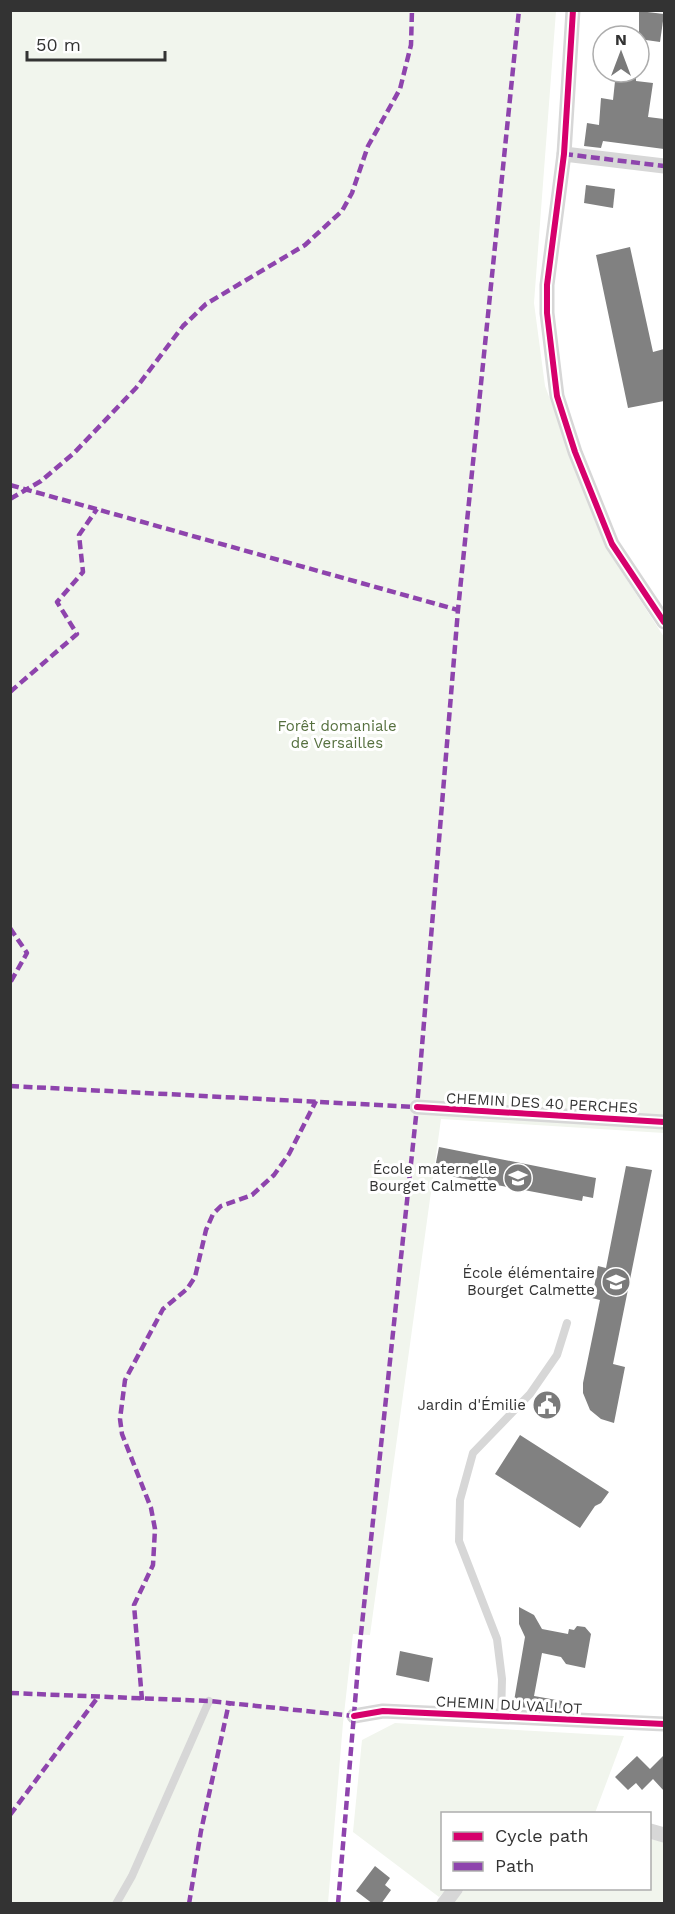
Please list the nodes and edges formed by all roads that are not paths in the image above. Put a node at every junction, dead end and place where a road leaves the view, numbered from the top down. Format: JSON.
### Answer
{"nodes":[{"id":1,"x":573,"y":10,"type":"edge"},
{"id":2,"x":564,"y":154,"type":"junction"},
{"id":3,"x":664,"y":166,"type":"edge"},
{"id":4,"x":664,"y":622,"type":"edge"},
{"id":5,"x":417,"y":1107,"type":"dead end"},
{"id":6,"x":664,"y":1122,"type":"edge"},
{"id":7,"x":567,"y":1323,"type":"dead end"},
{"id":8,"x":209,"y":1701,"type":"dead end"},
{"id":9,"x":354,"y":1716,"type":"dead end"},
{"id":10,"x":501,"y":1717,"type":"junction"},
{"id":11,"x":664,"y":1724,"type":"edge"},
{"id":12,"x":454,"y":1890,"type":"edge"},
{"id":13,"x":117,"y":1904,"type":"edge"},
{"id":14,"x":444,"y":1904,"type":"edge"}],
"edges":[{"from":1,"to":2,"type":"street"},
{"from":2,"to":3,"type":"street"},
{"from":2,"to":4,"type":"street"},
{"from":5,"to":6,"type":"street","name":"CHEMIN DES 40 PERCHES"},
{"from":7,"to":10,"type":"lane"},
{"from":8,"to":13,"type":"lane"},
{"from":9,"to":10,"type":"street","name":"CHEMIN DU VALLOT"},
{"from":10,"to":11,"type":"street","name":"CHEMIN DU VALLOT"},
{"from":12,"to":14,"type":"street"}]}
